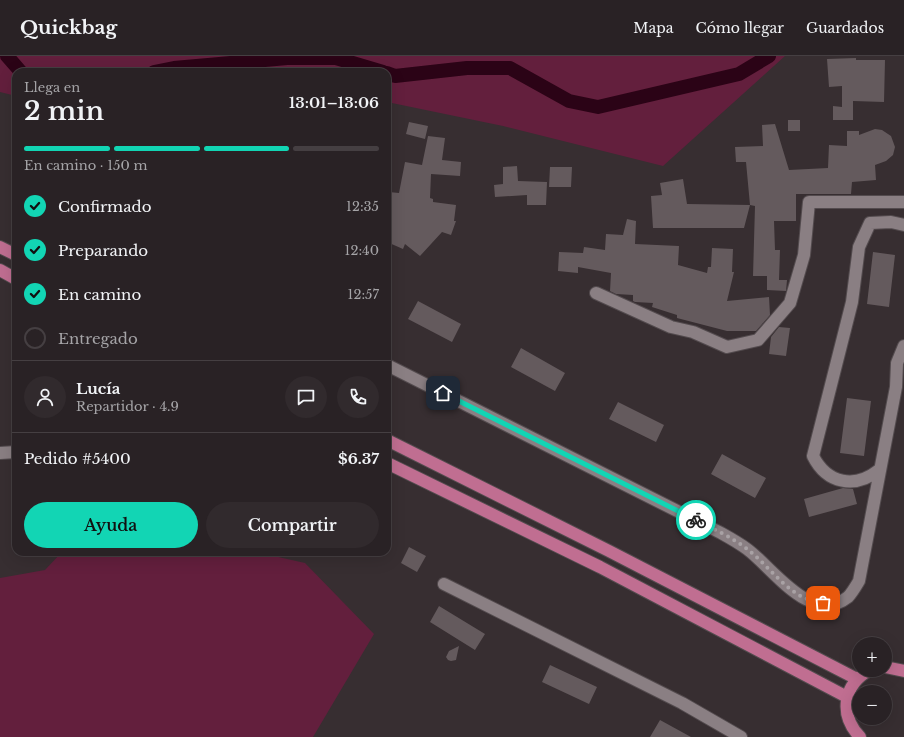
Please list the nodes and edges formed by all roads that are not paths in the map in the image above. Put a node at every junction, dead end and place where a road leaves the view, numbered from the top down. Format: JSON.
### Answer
{"nodes":[{"id":1,"x":904,"y":202,"type":"edge"},
{"id":2,"x":904,"y":225,"type":"edge"},
{"id":3,"x":0,"y":247,"type":"edge"},
{"id":4,"x":12,"y":253,"type":"edge"},
{"id":5,"x":0,"y":270,"type":"edge"},
{"id":6,"x":12,"y":276,"type":"edge"},
{"id":7,"x":596,"y":293,"type":"dead end"},
{"id":8,"x":904,"y":346,"type":"edge"},
{"id":9,"x":391,"y":367,"type":"edge"},
{"id":10,"x":900,"y":388,"type":"edge"},
{"id":11,"x":391,"y":442,"type":"edge"},
{"id":12,"x":12,"y":452,"type":"edge"},
{"id":13,"x":0,"y":453,"type":"edge"},
{"id":14,"x":391,"y":465,"type":"edge"},
{"id":15,"x":880,"y":470,"type":"junction"},
{"id":16,"x":444,"y":584,"type":"dead end"},
{"id":17,"x":892,"y":667,"type":"edge"},
{"id":18,"x":903,"y":668,"type":"edge"},
{"id":19,"x":860,"y":677,"type":"edge"},
{"id":20,"x":857,"y":679,"type":"junction"},
{"id":21,"x":847,"y":697,"type":"junction"},
{"id":22,"x":741,"y":737,"type":"edge"},
{"id":23,"x":860,"y":737,"type":"edge"}],
"edges":[{"from":1,"to":7,"type":"street"},
{"from":2,"to":15,"type":"street"},
{"from":3,"to":4,"type":"main road"},
{"from":5,"to":6,"type":"main road"},
{"from":8,"to":10,"type":"street"},
{"from":9,"to":15,"type":"street"},
{"from":10,"to":15,"type":"street"},
{"from":11,"to":20,"type":"main road"},
{"from":12,"to":13,"type":"street"},
{"from":14,"to":21,"type":"main road"},
{"from":16,"to":22,"type":"street"},
{"from":17,"to":18,"type":"main road"},
{"from":19,"to":20,"type":"main road"},
{"from":20,"to":21,"type":"main road"},
{"from":21,"to":23,"type":"main road"}]}
